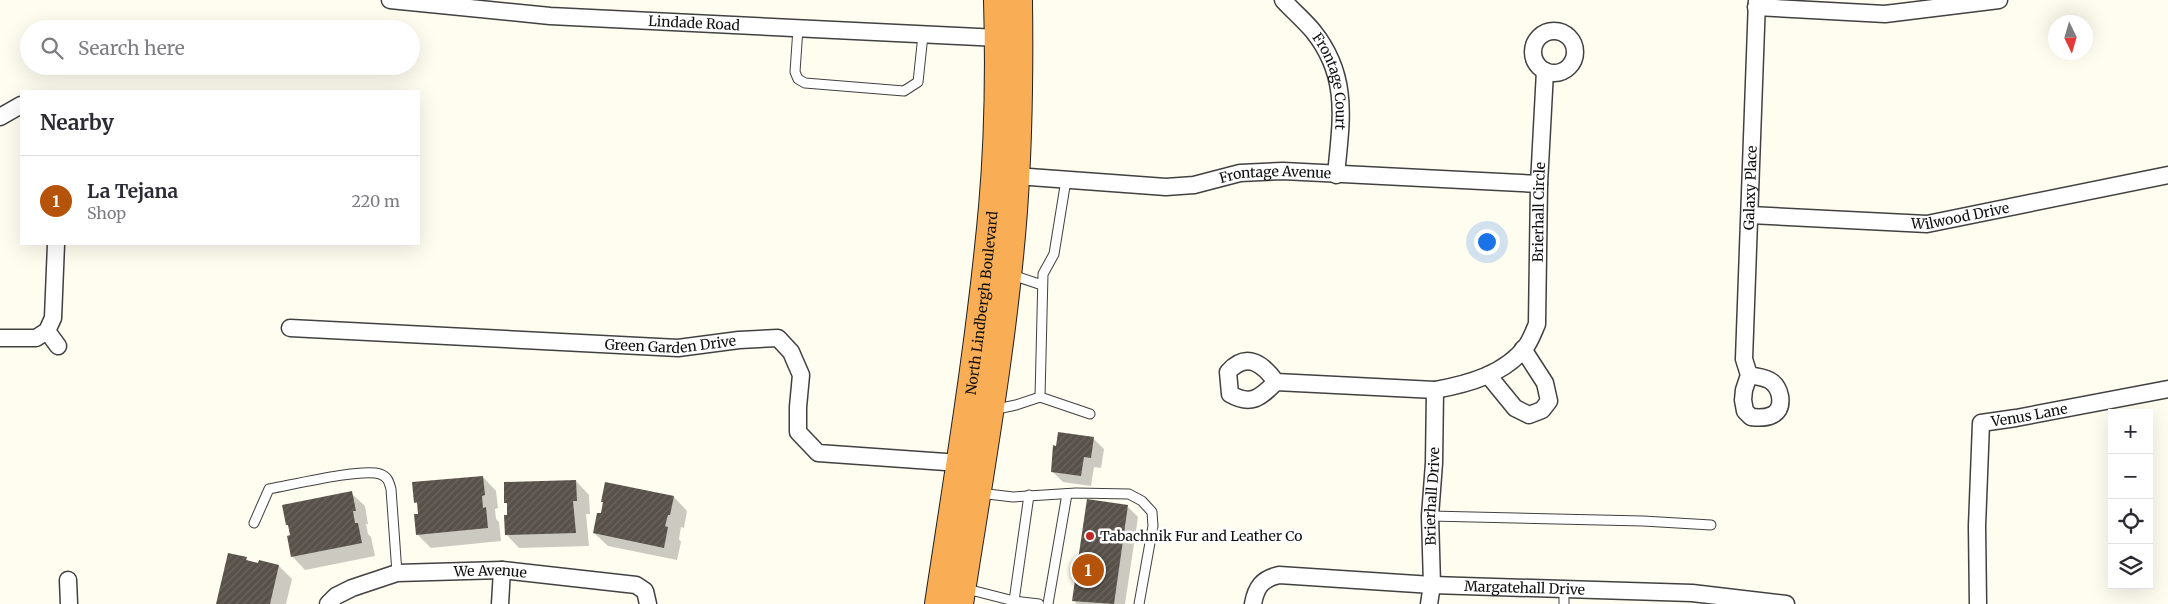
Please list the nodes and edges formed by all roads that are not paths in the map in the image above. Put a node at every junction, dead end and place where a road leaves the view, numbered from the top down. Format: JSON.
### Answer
{"nodes":[{"id":1,"x":390,"y":0,"type":"edge"},
{"id":2,"x":998,"y":0,"type":"edge"},
{"id":3,"x":1018,"y":0,"type":"edge"},
{"id":4,"x":1283,"y":0,"type":"edge"},
{"id":5,"x":1999,"y":0,"type":"edge"},
{"id":6,"x":1756,"y":4,"type":"edge"},
{"id":7,"x":798,"y":28,"type":"junction"},
{"id":8,"x":923,"y":34,"type":"junction"},
{"id":9,"x":999,"y":38,"type":"junction"},
{"id":10,"x":1545,"y":72,"type":"dead end"},
{"id":11,"x":20,"y":106,"type":"edge"},
{"id":12,"x":0,"y":117,"type":"edge"},
{"id":13,"x":1336,"y":175,"type":"junction"},
{"id":14,"x":2168,"y":175,"type":"edge"},
{"id":15,"x":1015,"y":176,"type":"junction"},
{"id":16,"x":1066,"y":180,"type":"junction"},
{"id":17,"x":1539,"y":184,"type":"junction"},
{"id":18,"x":1750,"y":215,"type":"junction"},
{"id":19,"x":56,"y":245,"type":"edge"},
{"id":20,"x":1006,"y":273,"type":"junction"},
{"id":21,"x":1042,"y":285,"type":"junction"},
{"id":22,"x":290,"y":328,"type":"dead end"},
{"id":23,"x":46,"y":331,"type":"junction"},
{"id":24,"x":0,"y":338,"type":"edge"},
{"id":25,"x":58,"y":346,"type":"dead end"},
{"id":26,"x":1523,"y":349,"type":"junction"},
{"id":27,"x":1488,"y":375,"type":"junction"},
{"id":28,"x":1749,"y":375,"type":"dead end"},
{"id":29,"x":1276,"y":382,"type":"dead end"},
{"id":30,"x":2168,"y":389,"type":"edge"},
{"id":31,"x":1435,"y":390,"type":"junction"},
{"id":32,"x":1040,"y":397,"type":"junction"},
{"id":33,"x":988,"y":410,"type":"junction"},
{"id":34,"x":1090,"y":414,"type":"dead end"},
{"id":35,"x":960,"y":463,"type":"junction"},
{"id":36,"x":976,"y":492,"type":"junction"},
{"id":37,"x":1067,"y":494,"type":"junction"},
{"id":38,"x":1029,"y":495,"type":"junction"},
{"id":39,"x":1430,"y":516,"type":"junction"},
{"id":40,"x":254,"y":523,"type":"dead end"},
{"id":41,"x":1711,"y":525,"type":"dead end"},
{"id":42,"x":502,"y":570,"type":"junction"},
{"id":43,"x":397,"y":573,"type":"junction"},
{"id":44,"x":68,"y":580,"type":"dead end"},
{"id":45,"x":1432,"y":585,"type":"junction"},
{"id":46,"x":1564,"y":596,"type":"edge"},
{"id":47,"x":946,"y":597,"type":"edge"},
{"id":48,"x":1697,"y":599,"type":"edge"},
{"id":49,"x":1019,"y":602,"type":"edge"},
{"id":50,"x":1765,"y":602,"type":"edge"},
{"id":51,"x":69,"y":604,"type":"edge"},
{"id":52,"x":328,"y":604,"type":"edge"},
{"id":53,"x":500,"y":604,"type":"edge"},
{"id":54,"x":648,"y":604,"type":"edge"},
{"id":55,"x":1039,"y":604,"type":"edge"},
{"id":56,"x":1048,"y":604,"type":"edge"},
{"id":57,"x":1139,"y":604,"type":"edge"},
{"id":58,"x":1253,"y":604,"type":"edge"},
{"id":59,"x":1429,"y":604,"type":"edge"},
{"id":60,"x":1439,"y":604,"type":"edge"},
{"id":61,"x":1786,"y":604,"type":"edge"},
{"id":62,"x":1978,"y":604,"type":"edge"}],
"edges":[{"from":1,"to":7,"type":"street","name":"Lindade Road"},
{"from":2,"to":9,"type":"highway","name":"North Lindbergh Boulevard"},
{"from":3,"to":15,"type":"highway","name":"North Lindbergh Boulevard"},
{"from":4,"to":13,"type":"street","name":"Frontage Court"},
{"from":5,"to":6,"type":"street"},
{"from":6,"to":18,"type":"street","name":"Galaxy Place"},
{"from":7,"to":8,"type":"street","name":"Lindade Road"},
{"from":7,"to":8,"type":"lane"},
{"from":8,"to":9,"type":"street","name":"Lindade Road"},
{"from":9,"to":35,"type":"highway","name":"North Lindbergh Boulevard"},
{"from":10,"to":17,"type":"street","name":"Brierhall Circle"},
{"from":11,"to":12,"type":"street"},
{"from":13,"to":16,"type":"street","name":"Frontage Avenue"},
{"from":13,"to":17,"type":"street","name":"Frontage Avenue"},
{"from":14,"to":18,"type":"street","name":"Wilwood Drive"},
{"from":15,"to":16,"type":"street","name":"Frontage Avenue"},
{"from":15,"to":20,"type":"highway","name":"North Lindbergh Boulevard"},
{"from":16,"to":21,"type":"lane"},
{"from":17,"to":26,"type":"street","name":"Brierhall Circle"},
{"from":18,"to":28,"type":"street","name":"Galaxy Place"},
{"from":19,"to":23,"type":"street"},
{"from":20,"to":21,"type":"lane"},
{"from":20,"to":33,"type":"highway","name":"North Lindbergh Boulevard"},
{"from":21,"to":32,"type":"lane"},
{"from":22,"to":35,"type":"street","name":"Green Garden Drive"},
{"from":23,"to":24,"type":"street"},
{"from":23,"to":25,"type":"street"},
{"from":26,"to":27,"type":"street","name":"Brierhall Circle"},
{"from":26,"to":27,"type":"street"},
{"from":27,"to":31,"type":"street","name":"Brierhall Circle"},
{"from":29,"to":31,"type":"street","name":"Brierhall Circle"},
{"from":30,"to":62,"type":"street","name":"Venus Lane"},
{"from":31,"to":39,"type":"street","name":"Brierhall Drive"},
{"from":32,"to":33,"type":"lane"},
{"from":32,"to":34,"type":"lane"},
{"from":33,"to":36,"type":"highway","name":"North Lindbergh Boulevard"},
{"from":35,"to":47,"type":"highway","name":"North Lindbergh Boulevard"},
{"from":36,"to":38,"type":"lane"},
{"from":36,"to":47,"type":"highway","name":"North Lindbergh Boulevard"},
{"from":37,"to":38,"type":"lane"},
{"from":37,"to":56,"type":"lane"},
{"from":37,"to":57,"type":"lane"},
{"from":38,"to":49,"type":"lane"},
{"from":39,"to":41,"type":"lane"},
{"from":39,"to":45,"type":"street","name":"Brierhall Drive"},
{"from":40,"to":43,"type":"lane"},
{"from":42,"to":43,"type":"street","name":"We Avenue"},
{"from":42,"to":53,"type":"street"},
{"from":42,"to":54,"type":"street","name":"We Avenue"},
{"from":43,"to":52,"type":"street","name":"We Avenue"},
{"from":44,"to":51,"type":"street"},
{"from":45,"to":46,"type":"street","name":"Margatehall Drive"},
{"from":45,"to":58,"type":"street","name":"Margatehall Drive"},
{"from":45,"to":59,"type":"street","name":"Brierhall Drive"},
{"from":45,"to":60,"type":"street"},
{"from":46,"to":48,"type":"street","name":"Margatehall Drive"},
{"from":47,"to":49,"type":"lane"},
{"from":48,"to":50,"type":"street","name":"Margatehall Drive"},
{"from":49,"to":55,"type":"lane"},
{"from":50,"to":61,"type":"street","name":"Margatehall Drive"}]}
